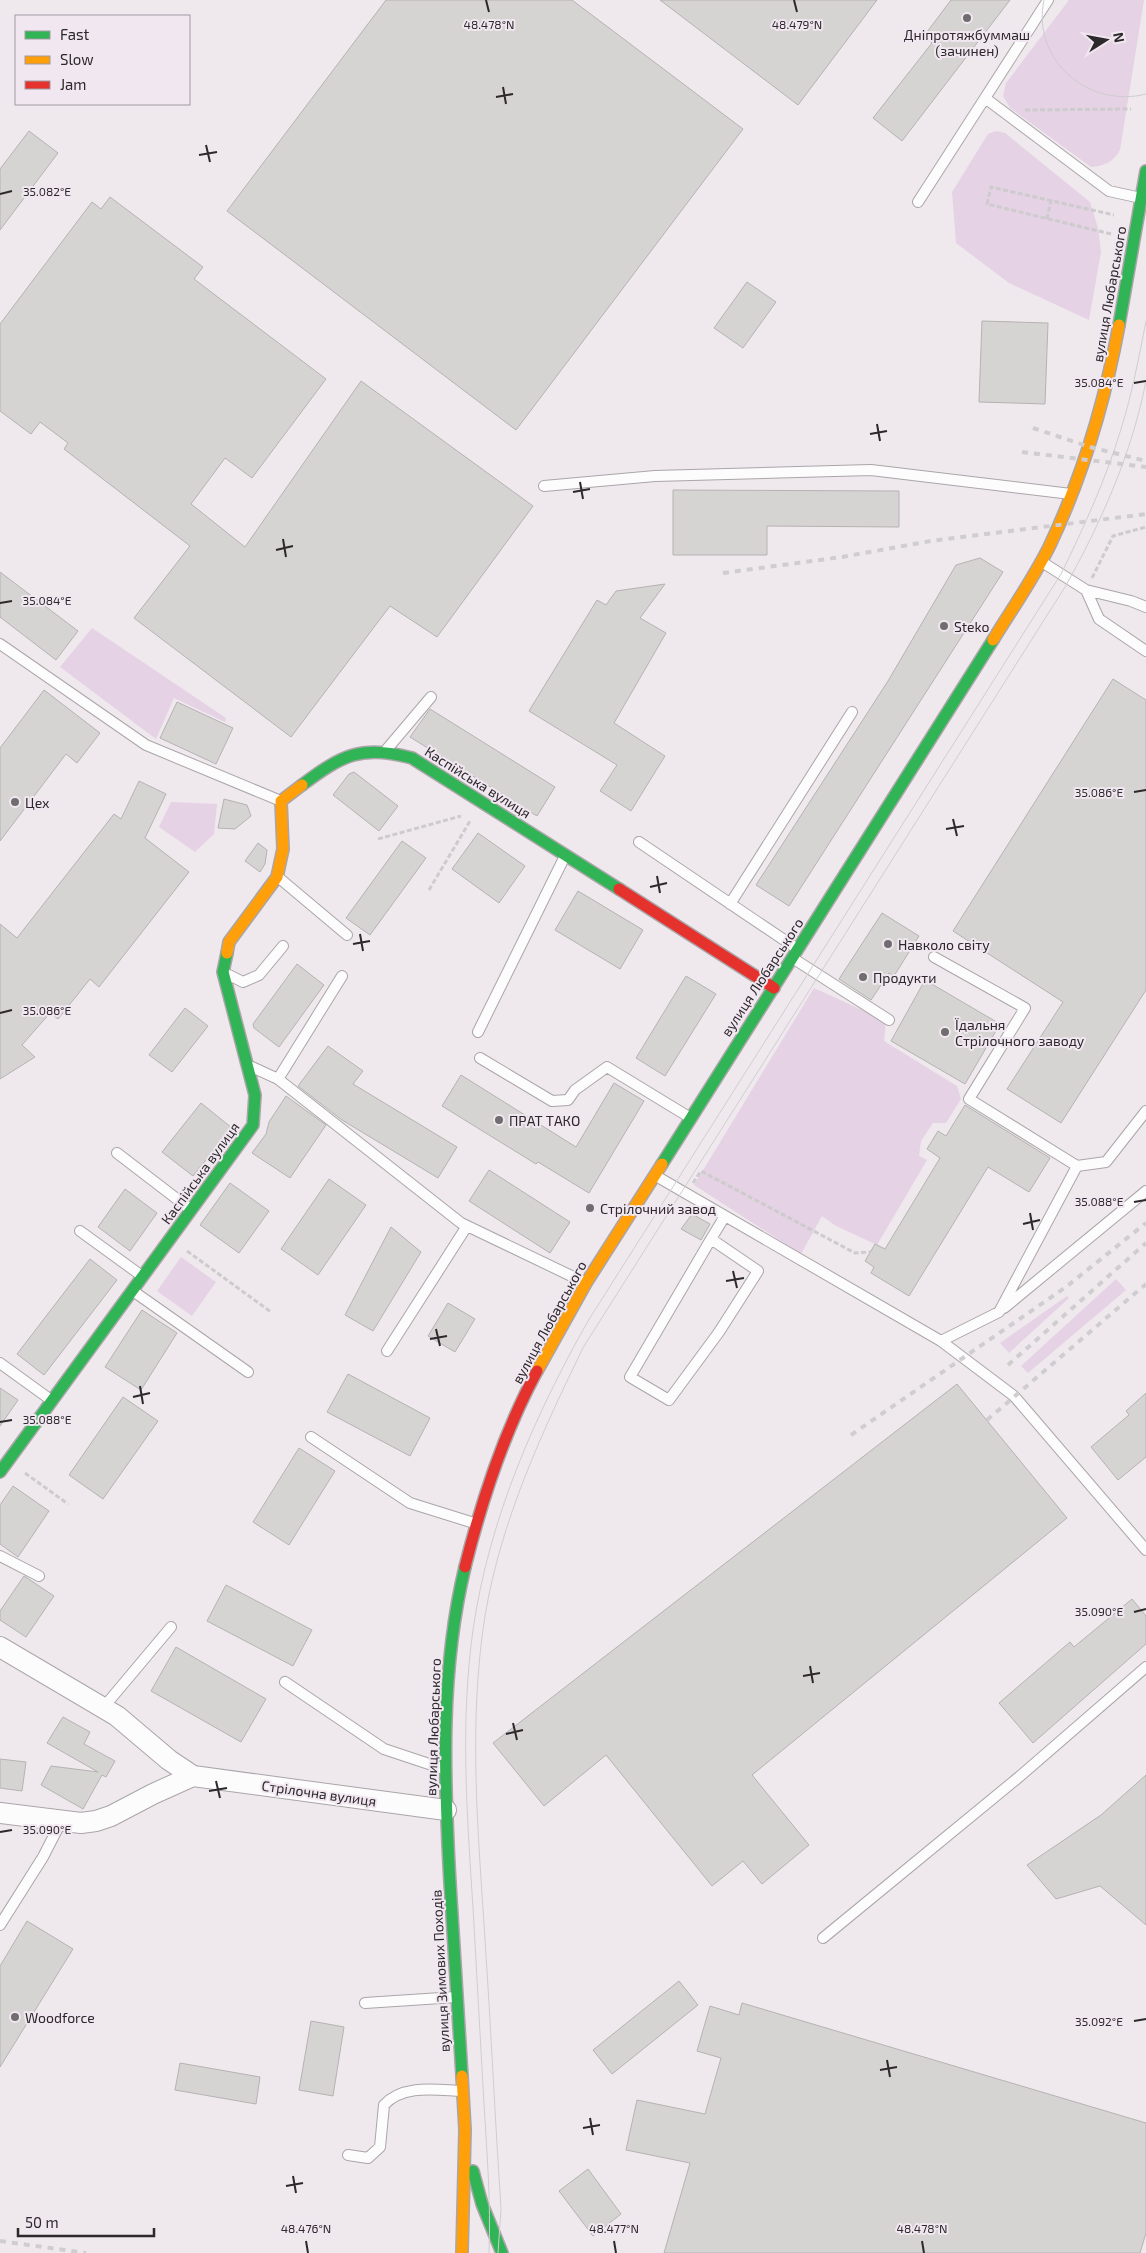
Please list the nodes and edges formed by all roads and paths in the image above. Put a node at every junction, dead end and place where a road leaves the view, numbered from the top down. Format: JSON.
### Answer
{"nodes":[{"id":1,"x":1048,"y":0,"type":"edge"},
{"id":2,"x":985,"y":98,"type":"junction"},
{"id":3,"x":1131,"y":109,"type":"dead end"},
{"id":4,"x":999,"y":111,"type":"junction"},
{"id":5,"x":1146,"y":171,"type":"edge"},
{"id":6,"x":1142,"y":198,"type":"junction"},
{"id":7,"x":1051,"y":200,"type":"junction"},
{"id":8,"x":918,"y":202,"type":"dead end"},
{"id":9,"x":1114,"y":215,"type":"dead end"},
{"id":10,"x":1047,"y":219,"type":"junction"},
{"id":11,"x":1111,"y":234,"type":"dead end"},
{"id":12,"x":544,"y":486,"type":"dead end"},
{"id":13,"x":1072,"y":495,"type":"junction"},
{"id":14,"x":1146,"y":527,"type":"edge"},
{"id":15,"x":1042,"y":562,"type":"junction"},
{"id":16,"x":1086,"y":590,"type":"junction"},
{"id":17,"x":1146,"y":607,"type":"edge"},
{"id":18,"x":0,"y":644,"type":"edge"},
{"id":19,"x":1146,"y":651,"type":"edge"},
{"id":20,"x":431,"y":697,"type":"dead end"},
{"id":21,"x":852,"y":712,"type":"dead end"},
{"id":22,"x":385,"y":751,"type":"junction"},
{"id":23,"x":480,"y":800,"type":"junction"},
{"id":24,"x":281,"y":801,"type":"junction"},
{"id":25,"x":476,"y":812,"type":"junction"},
{"id":26,"x":378,"y":839,"type":"dead end"},
{"id":27,"x":640,"y":842,"type":"dead end"},
{"id":28,"x":566,"y":855,"type":"junction"},
{"id":29,"x":277,"y":877,"type":"junction"},
{"id":30,"x":430,"y":890,"type":"dead end"},
{"id":31,"x":730,"y":904,"type":"junction"},
{"id":32,"x":347,"y":935,"type":"dead end"},
{"id":33,"x":283,"y":946,"type":"dead end"},
{"id":34,"x":796,"y":954,"type":"junction"},
{"id":35,"x":934,"y":957,"type":"dead end"},
{"id":36,"x":223,"y":972,"type":"junction"},
{"id":37,"x":342,"y":976,"type":"dead end"},
{"id":38,"x":774,"y":988,"type":"junction"},
{"id":39,"x":890,"y":1020,"type":"dead end"},
{"id":40,"x":478,"y":1032,"type":"dead end"},
{"id":41,"x":480,"y":1058,"type":"dead end"},
{"id":42,"x":249,"y":1065,"type":"junction"},
{"id":43,"x":278,"y":1079,"type":"junction"},
{"id":44,"x":1146,"y":1112,"type":"edge"},
{"id":45,"x":690,"y":1117,"type":"junction"},
{"id":46,"x":117,"y":1153,"type":"dead end"},
{"id":47,"x":1077,"y":1166,"type":"junction"},
{"id":48,"x":654,"y":1174,"type":"junction"},
{"id":49,"x":1146,"y":1191,"type":"edge"},
{"id":50,"x":686,"y":1195,"type":"junction"},
{"id":51,"x":191,"y":1210,"type":"junction"},
{"id":52,"x":725,"y":1216,"type":"junction"},
{"id":53,"x":467,"y":1226,"type":"junction"},
{"id":54,"x":80,"y":1231,"type":"dead end"},
{"id":55,"x":711,"y":1238,"type":"junction"},
{"id":56,"x":170,"y":1239,"type":"junction"},
{"id":57,"x":870,"y":1252,"type":"dead end"},
{"id":58,"x":142,"y":1277,"type":"junction"},
{"id":59,"x":586,"y":1283,"type":"junction"},
{"id":60,"x":132,"y":1291,"type":"junction"},
{"id":61,"x":271,"y":1312,"type":"dead end"},
{"id":62,"x":999,"y":1312,"type":"junction"},
{"id":63,"x":941,"y":1341,"type":"junction"},
{"id":64,"x":387,"y":1351,"type":"dead end"},
{"id":65,"x":0,"y":1363,"type":"edge"},
{"id":66,"x":248,"y":1372,"type":"dead end"},
{"id":67,"x":52,"y":1401,"type":"junction"},
{"id":68,"x":311,"y":1437,"type":"dead end"},
{"id":69,"x":8,"y":1460,"type":"junction"},
{"id":70,"x":0,"y":1472,"type":"edge"},
{"id":71,"x":68,"y":1504,"type":"dead end"},
{"id":72,"x":476,"y":1524,"type":"junction"},
{"id":73,"x":1146,"y":1550,"type":"edge"},
{"id":74,"x":0,"y":1556,"type":"edge"},
{"id":75,"x":38,"y":1576,"type":"dead end"},
{"id":76,"x":170,"y":1627,"type":"dead end"},
{"id":77,"x":0,"y":1648,"type":"edge"},
{"id":78,"x":1146,"y":1667,"type":"edge"},
{"id":79,"x":285,"y":1682,"type":"dead end"},
{"id":80,"x":103,"y":1708,"type":"junction"},
{"id":81,"x":445,"y":1769,"type":"junction"},
{"id":82,"x":193,"y":1776,"type":"junction"},
{"id":83,"x":446,"y":1810,"type":"junction"},
{"id":84,"x":0,"y":1813,"type":"edge"},
{"id":85,"x":62,"y":1820,"type":"junction"},
{"id":86,"x":0,"y":1925,"type":"edge"},
{"id":87,"x":823,"y":1938,"type":"dead end"},
{"id":88,"x":457,"y":1997,"type":"junction"},
{"id":89,"x":364,"y":2003,"type":"dead end"},
{"id":90,"x":462,"y":2091,"type":"junction"},
{"id":91,"x":465,"y":2130,"type":"junction"},
{"id":92,"x":348,"y":2155,"type":"dead end"},
{"id":93,"x":462,"y":2253,"type":"edge"},
{"id":94,"x":502,"y":2253,"type":"edge"}],
"edges":[{"from":1,"to":2,"type":"lane"},
{"from":2,"to":4,"type":"lane"},
{"from":2,"to":8,"type":"lane"},
{"from":3,"to":4,"type":"path"},
{"from":4,"to":6,"type":"lane"},
{"from":5,"to":6,"type":"main road","name":"вулиця Любарського"},
{"from":6,"to":13,"type":"main road","name":"вулиця Любарського"},
{"from":7,"to":9,"type":"path"},
{"from":7,"to":10,"type":"path"},
{"from":7,"to":10,"type":"path"},
{"from":10,"to":11,"type":"path"},
{"from":12,"to":13,"type":"lane"},
{"from":13,"to":15,"type":"main road","name":"вулиця Любарського"},
{"from":14,"to":16,"type":"path"},
{"from":15,"to":16,"type":"lane"},
{"from":15,"to":34,"type":"main road","name":"вулиця Любарського"},
{"from":16,"to":17,"type":"lane"},
{"from":16,"to":19,"type":"lane"},
{"from":18,"to":24,"type":"lane"},
{"from":20,"to":22,"type":"lane"},
{"from":21,"to":31,"type":"lane"},
{"from":22,"to":23,"type":"main road","name":"Каспійська вулиця"},
{"from":22,"to":24,"type":"main road","name":"Каспійська вулиця"},
{"from":23,"to":25,"type":"path"},
{"from":23,"to":28,"type":"main road","name":"Каспійська вулиця"},
{"from":24,"to":29,"type":"main road","name":"Каспійська вулиця"},
{"from":25,"to":26,"type":"path"},
{"from":25,"to":30,"type":"path"},
{"from":27,"to":31,"type":"lane"},
{"from":28,"to":38,"type":"main road","name":"Каспійська вулиця"},
{"from":28,"to":40,"type":"lane"},
{"from":29,"to":32,"type":"lane"},
{"from":29,"to":36,"type":"main road","name":"Каспійська вулиця"},
{"from":31,"to":34,"type":"lane"},
{"from":33,"to":36,"type":"lane"},
{"from":34,"to":38,"type":"main road","name":"вулиця Любарського"},
{"from":34,"to":39,"type":"lane"},
{"from":35,"to":47,"type":"lane"},
{"from":36,"to":42,"type":"main road","name":"Каспійська вулиця"},
{"from":37,"to":43,"type":"lane"},
{"from":38,"to":45,"type":"main road","name":"вулиця Любарського"},
{"from":41,"to":45,"type":"lane"},
{"from":42,"to":43,"type":"lane"},
{"from":42,"to":51,"type":"main road","name":"Каспійська вулиця"},
{"from":43,"to":53,"type":"lane"},
{"from":44,"to":47,"type":"lane"},
{"from":45,"to":48,"type":"main road","name":"вулиця Любарського"},
{"from":46,"to":51,"type":"lane"},
{"from":47,"to":62,"type":"lane"},
{"from":48,"to":50,"type":"lane"},
{"from":48,"to":59,"type":"main road","name":"вулиця Любарського"},
{"from":49,"to":62,"type":"lane"},
{"from":50,"to":52,"type":"lane"},
{"from":50,"to":57,"type":"path"},
{"from":51,"to":56,"type":"main road","name":"Каспійська вулиця"},
{"from":52,"to":55,"type":"lane"},
{"from":52,"to":63,"type":"lane"},
{"from":53,"to":59,"type":"lane"},
{"from":53,"to":64,"type":"lane"},
{"from":54,"to":58,"type":"lane"},
{"from":55,"to":55,"type":"lane"},
{"from":56,"to":58,"type":"main road","name":"Каспійська вулиця"},
{"from":56,"to":61,"type":"path"},
{"from":58,"to":60,"type":"main road","name":"Каспійська вулиця"},
{"from":59,"to":72,"type":"main road","name":"вулиця Любарського"},
{"from":60,"to":66,"type":"lane"},
{"from":60,"to":67,"type":"main road","name":"Каспійська вулиця"},
{"from":62,"to":63,"type":"lane"},
{"from":63,"to":73,"type":"lane"},
{"from":65,"to":67,"type":"lane"},
{"from":67,"to":69,"type":"main road","name":"Каспійська вулиця"},
{"from":68,"to":72,"type":"lane"},
{"from":69,"to":70,"type":"main road","name":"Каспійська вулиця"},
{"from":69,"to":71,"type":"path"},
{"from":72,"to":81,"type":"main road","name":"вулиця Любарського"},
{"from":74,"to":75,"type":"lane"},
{"from":76,"to":80,"type":"lane"},
{"from":77,"to":80,"type":"street","name":"Стрілочна вулиця"},
{"from":78,"to":87,"type":"lane"},
{"from":79,"to":81,"type":"lane"},
{"from":80,"to":82,"type":"street","name":"Стрілочна вулиця"},
{"from":81,"to":83,"type":"main road","name":"вулиця Любарського"},
{"from":82,"to":83,"type":"street","name":"Стрілочна вулиця"},
{"from":82,"to":85,"type":"street"},
{"from":83,"to":88,"type":"main road","name":"вулиця Зимових Походів"},
{"from":84,"to":85,"type":"street"},
{"from":85,"to":86,"type":"lane"},
{"from":88,"to":89,"type":"lane"},
{"from":88,"to":90,"type":"main road","name":"вулиця Зимових Походів"},
{"from":90,"to":91,"type":"main road","name":"вулиця Зимових Походів"},
{"from":90,"to":92,"type":"lane"},
{"from":91,"to":93,"type":"main road","name":"вулиця Зимових Походів"},
{"from":91,"to":94,"type":"main road","name":"вулиця Зимових Походів"}]}
